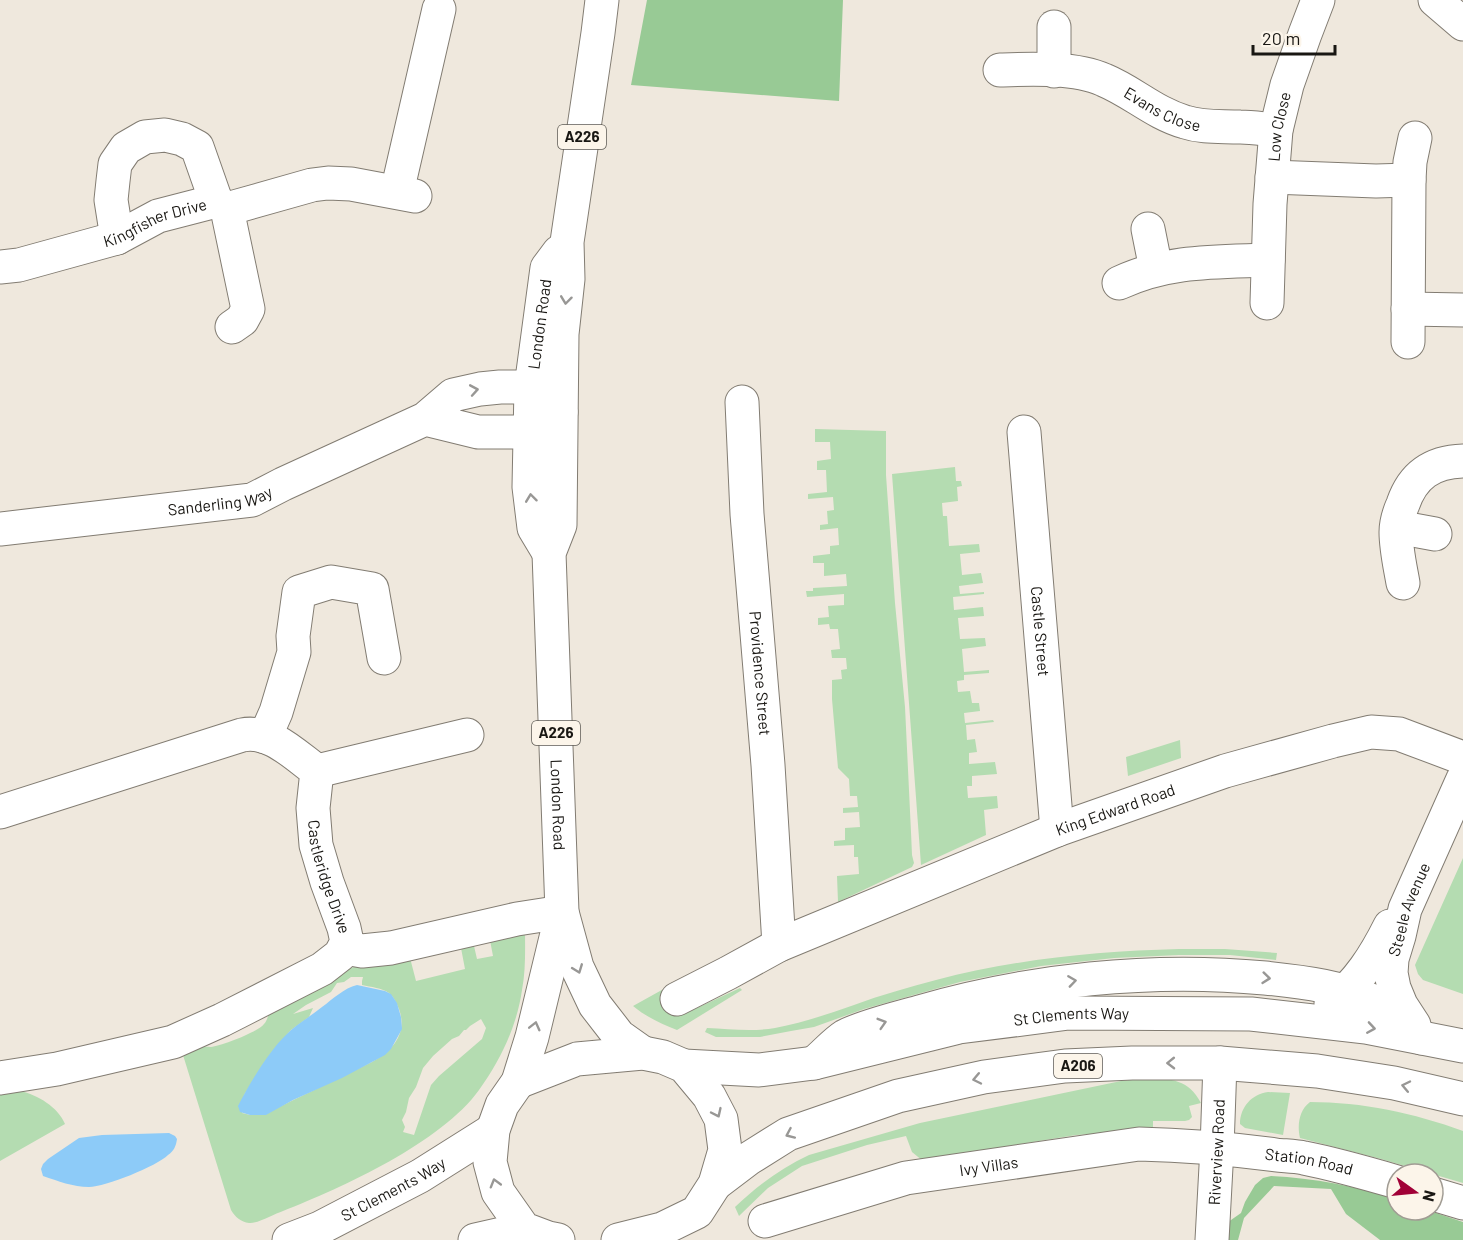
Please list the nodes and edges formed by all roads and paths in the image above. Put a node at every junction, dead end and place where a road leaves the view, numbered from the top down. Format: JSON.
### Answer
{"nodes":[{"id":1,"x":602,"y":0,"type":"edge"},
{"id":2,"x":1318,"y":0,"type":"edge"},
{"id":3,"x":1435,"y":0,"type":"edge"},
{"id":4,"x":439,"y":9,"type":"dead end"},
{"id":5,"x":1463,"y":24,"type":"edge"},
{"id":6,"x":1054,"y":27,"type":"dead end"},
{"id":7,"x":1000,"y":70,"type":"dead end"},
{"id":8,"x":1054,"y":71,"type":"junction"},
{"id":9,"x":1276,"y":130,"type":"junction"},
{"id":10,"x":1415,"y":138,"type":"dead end"},
{"id":11,"x":1272,"y":177,"type":"junction"},
{"id":12,"x":1409,"y":180,"type":"junction"},
{"id":13,"x":222,"y":205,"type":"junction"},
{"id":14,"x":1148,"y":229,"type":"dead end"},
{"id":15,"x":117,"y":238,"type":"junction"},
{"id":16,"x":567,"y":242,"type":"junction"},
{"id":17,"x":1268,"y":260,"type":"junction"},
{"id":18,"x":0,"y":267,"type":"edge"},
{"id":19,"x":1156,"y":269,"type":"junction"},
{"id":20,"x":1119,"y":283,"type":"dead end"},
{"id":21,"x":1267,"y":303,"type":"dead end"},
{"id":22,"x":1408,"y":309,"type":"junction"},
{"id":23,"x":1463,"y":310,"type":"edge"},
{"id":24,"x":232,"y":327,"type":"dead end"},
{"id":25,"x":1408,"y":342,"type":"dead end"},
{"id":26,"x":531,"y":387,"type":"junction"},
{"id":27,"x":742,"y":402,"type":"dead end"},
{"id":28,"x":561,"y":412,"type":"junction"},
{"id":29,"x":425,"y":418,"type":"junction"},
{"id":30,"x":530,"y":432,"type":"junction"},
{"id":31,"x":1024,"y":432,"type":"dead end"},
{"id":32,"x":1463,"y":461,"type":"edge"},
{"id":33,"x":1397,"y":527,"type":"junction"},
{"id":34,"x":0,"y":530,"type":"edge"},
{"id":35,"x":1435,"y":534,"type":"dead end"},
{"id":36,"x":549,"y":553,"type":"junction"},
{"id":37,"x":1403,"y":583,"type":"dead end"},
{"id":38,"x":384,"y":658,"type":"dead end"},
{"id":39,"x":467,"y":735,"type":"dead end"},
{"id":40,"x":265,"y":736,"type":"junction"},
{"id":41,"x":1463,"y":758,"type":"edge"},
{"id":42,"x":317,"y":771,"type":"junction"},
{"id":43,"x":1463,"y":779,"type":"edge"},
{"id":44,"x":0,"y":812,"type":"edge"},
{"id":45,"x":1057,"y":830,"type":"junction"},
{"id":46,"x":1405,"y":909,"type":"junction"},
{"id":47,"x":562,"y":912,"type":"junction"},
{"id":48,"x":779,"y":945,"type":"junction"},
{"id":49,"x":345,"y":948,"type":"junction"},
{"id":50,"x":1345,"y":992,"type":"junction"},
{"id":51,"x":677,"y":999,"type":"dead end"},
{"id":52,"x":1311,"y":1021,"type":"junction"},
{"id":53,"x":1422,"y":1038,"type":"junction"},
{"id":54,"x":1463,"y":1046,"type":"edge"},
{"id":55,"x":643,"y":1053,"type":"junction"},
{"id":56,"x":814,"y":1063,"type":"junction"},
{"id":57,"x":1220,"y":1063,"type":"junction"},
{"id":58,"x":684,"y":1066,"type":"junction"},
{"id":59,"x":0,"y":1078,"type":"edge"},
{"id":60,"x":518,"y":1082,"type":"junction"},
{"id":61,"x":1463,"y":1099,"type":"edge"},
{"id":62,"x":493,"y":1130,"type":"junction"},
{"id":63,"x":1217,"y":1148,"type":"junction"},
{"id":64,"x":1385,"y":1178,"type":"edge"},
{"id":65,"x":716,"y":1184,"type":"junction"},
{"id":66,"x":1445,"y":1198,"type":"edge"},
{"id":67,"x":1463,"y":1203,"type":"edge"},
{"id":68,"x":765,"y":1221,"type":"dead end"},
{"id":69,"x":692,"y":1226,"type":"edge"},
{"id":70,"x":545,"y":1237,"type":"edge"},
{"id":71,"x":289,"y":1240,"type":"edge"},
{"id":72,"x":475,"y":1240,"type":"edge"},
{"id":73,"x":618,"y":1240,"type":"edge"},
{"id":74,"x":1212,"y":1240,"type":"edge"}],
"edges":[{"from":1,"to":16,"type":"street","name":"London Road","number":"A226"},
{"from":2,"to":9,"type":"street","name":"Low Close"},
{"from":3,"to":5,"type":"street"},
{"from":4,"to":13,"type":"street","name":"Kingfisher Drive"},
{"from":6,"to":8,"type":"street"},
{"from":7,"to":8,"type":"street","name":"Evans Close"},
{"from":8,"to":9,"type":"street","name":"Evans Close"},
{"from":9,"to":11,"type":"street","name":"Low Close"},
{"from":10,"to":12,"type":"street"},
{"from":11,"to":12,"type":"street"},
{"from":11,"to":17,"type":"street","name":"Low Close"},
{"from":12,"to":22,"type":"street"},
{"from":13,"to":15,"type":"street","name":"Kingfisher Drive"},
{"from":13,"to":15,"type":"street"},
{"from":13,"to":24,"type":"street"},
{"from":14,"to":19,"type":"street"},
{"from":15,"to":18,"type":"street","name":"Kingfisher Drive"},
{"from":16,"to":26,"type":"street","name":"London Road","number":"A226"},
{"from":16,"to":28,"type":"street","name":"London Road","one_way":true},
{"from":17,"to":19,"type":"street"},
{"from":17,"to":21,"type":"street","name":"Low Close"},
{"from":19,"to":20,"type":"street"},
{"from":22,"to":23,"type":"street"},
{"from":22,"to":25,"type":"street"},
{"from":26,"to":28,"type":"street"},
{"from":29,"to":26,"type":"street","name":"Sanderling Way","one_way":true},
{"from":26,"to":30,"type":"street","name":"London Road","number":"A226"},
{"from":27,"to":48,"type":"street","name":"Providence Street"},
{"from":28,"to":30,"type":"street"},
{"from":28,"to":36,"type":"street","name":"London Road"},
{"from":29,"to":30,"type":"street"},
{"from":29,"to":34,"type":"street","name":"Sanderling Way"},
{"from":36,"to":30,"type":"street","name":"London Road","number":"A226","one_way":true},
{"from":31,"to":45,"type":"street","name":"Castle Street"},
{"from":32,"to":33,"type":"street"},
{"from":33,"to":35,"type":"street"},
{"from":33,"to":37,"type":"street"},
{"from":36,"to":47,"type":"street","name":"London Road","number":"A226"},
{"from":38,"to":40,"type":"street"},
{"from":39,"to":42,"type":"street"},
{"from":40,"to":42,"type":"street"},
{"from":40,"to":44,"type":"street"},
{"from":41,"to":45,"type":"street","name":"King Edward Road"},
{"from":42,"to":49,"type":"street","name":"Castleridge Drive"},
{"from":43,"to":46,"type":"street","name":"Steele Avenue"},
{"from":45,"to":48,"type":"street","name":"King Edward Road"},
{"from":46,"to":50,"type":"street"},
{"from":46,"to":53,"type":"street","name":"Steele Avenue"},
{"from":47,"to":49,"type":"street"},
{"from":47,"to":55,"type":"street","name":"London Road","number":"A226","one_way":true},
{"from":60,"to":47,"type":"street","name":"London Road","number":"A226","one_way":true},
{"from":48,"to":51,"type":"street","name":"King Edward Road"},
{"from":49,"to":59,"type":"street","name":"Castleridge Drive"},
{"from":50,"to":52,"type":"street"},
{"from":50,"to":53,"type":"street"},
{"from":56,"to":50,"type":"street","one_way":true},
{"from":52,"to":53,"type":"street","name":"St Clements Way","one_way":true},
{"from":52,"to":56,"type":"street","name":"St Clements Way"},
{"from":53,"to":54,"type":"street","name":"St Clements Way"},
{"from":55,"to":58,"type":"street"},
{"from":55,"to":60,"type":"street"},
{"from":56,"to":58,"type":"street","name":"St Clements Way"},
{"from":61,"to":57,"type":"street","number":"A206","one_way":true},
{"from":57,"to":63,"type":"street","name":"Riverview Road"},
{"from":57,"to":65,"type":"street","number":"A206","one_way":true},
{"from":58,"to":65,"type":"street","one_way":true},
{"from":60,"to":62,"type":"street","name":"London Road"},
{"from":70,"to":62,"type":"street","name":"London Road","one_way":true},
{"from":62,"to":71,"type":"street","name":"St Clements Way"},
{"from":63,"to":64,"type":"street","name":"Station Road"},
{"from":63,"to":68,"type":"street","name":"Ivy Villas"},
{"from":63,"to":74,"type":"street","name":"Riverview Road"},
{"from":65,"to":69,"type":"street"},
{"from":66,"to":67,"type":"street"},
{"from":69,"to":73,"type":"street"},
{"from":70,"to":72,"type":"street"}]}
